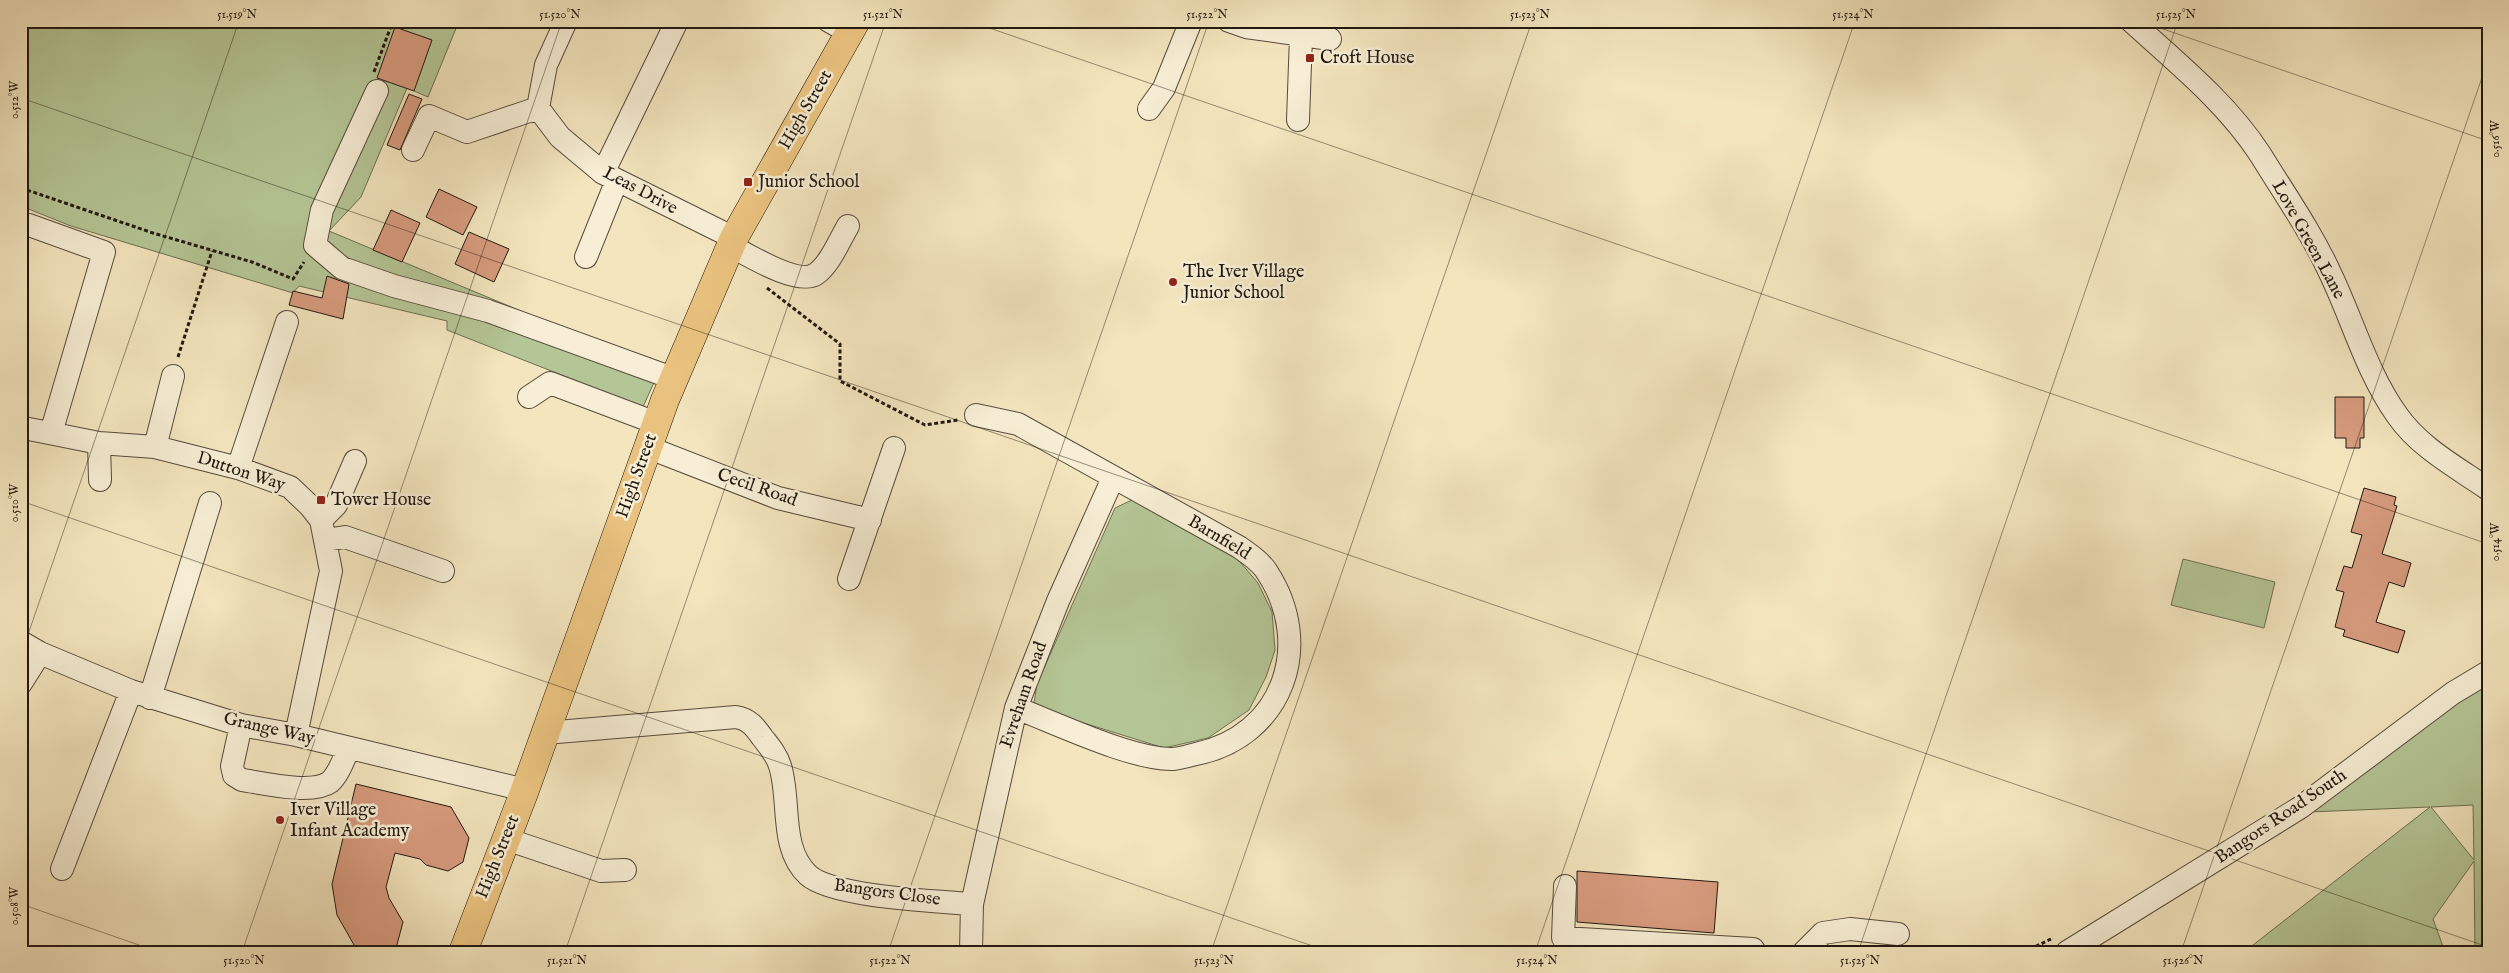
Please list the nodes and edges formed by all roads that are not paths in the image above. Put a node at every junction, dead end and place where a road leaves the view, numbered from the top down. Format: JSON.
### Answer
{"nodes":[{"id":1,"x":566,"y":21,"type":"edge"},
{"id":2,"x":677,"y":21,"type":"edge"},
{"id":3,"x":1190,"y":21,"type":"edge"},
{"id":4,"x":1229,"y":21,"type":"edge"},
{"id":5,"x":2131,"y":21,"type":"edge"},
{"id":6,"x":845,"y":25,"type":"edge"},
{"id":7,"x":1301,"y":36,"type":"junction"},
{"id":8,"x":1330,"y":39,"type":"dead end"},
{"id":9,"x":374,"y":86,"type":"road end"},
{"id":10,"x":538,"y":108,"type":"junction"},
{"id":11,"x":1149,"y":109,"type":"dead end"},
{"id":12,"x":1298,"y":120,"type":"dead end"},
{"id":13,"x":413,"y":150,"type":"dead end"},
{"id":14,"x":610,"y":177,"type":"junction"},
{"id":15,"x":30,"y":224,"type":"dead end"},
{"id":16,"x":848,"y":226,"type":"dead end"},
{"id":17,"x":732,"y":242,"type":"junction"},
{"id":18,"x":586,"y":257,"type":"dead end"},
{"id":19,"x":287,"y":322,"type":"dead end"},
{"id":20,"x":173,"y":376,"type":"road end"},
{"id":21,"x":675,"y":378,"type":"junction"},
{"id":22,"x":529,"y":397,"type":"dead end"},
{"id":23,"x":976,"y":415,"type":"dead end"},
{"id":24,"x":22,"y":429,"type":"edge"},
{"id":25,"x":51,"y":433,"type":"junction"},
{"id":26,"x":651,"y":435,"type":"junction"},
{"id":27,"x":99,"y":442,"type":"junction"},
{"id":28,"x":154,"y":447,"type":"junction"},
{"id":29,"x":894,"y":448,"type":"dead end"},
{"id":30,"x":355,"y":461,"type":"dead end"},
{"id":31,"x":238,"y":468,"type":"junction"},
{"id":32,"x":1113,"y":478,"type":"junction"},
{"id":33,"x":100,"y":480,"type":"dead end"},
{"id":34,"x":2488,"y":489,"type":"edge"},
{"id":35,"x":210,"y":503,"type":"dead end"},
{"id":36,"x":870,"y":520,"type":"junction"},
{"id":37,"x":324,"y":530,"type":"junction"},
{"id":38,"x":443,"y":571,"type":"dead end"},
{"id":39,"x":849,"y":579,"type":"dead end"},
{"id":40,"x":31,"y":647,"type":"edge"},
{"id":41,"x":2488,"y":672,"type":"edge"},
{"id":42,"x":21,"y":683,"type":"edge"},
{"id":43,"x":140,"y":694,"type":"junction"},
{"id":44,"x":1016,"y":708,"type":"junction"},
{"id":45,"x":241,"y":725,"type":"junction"},
{"id":46,"x":545,"y":733,"type":"junction"},
{"id":47,"x":296,"y":735,"type":"junction"},
{"id":48,"x":349,"y":748,"type":"junction"},
{"id":49,"x":525,"y":790,"type":"junction"},
{"id":50,"x":506,"y":839,"type":"junction"},
{"id":51,"x":62,"y":869,"type":"dead end"},
{"id":52,"x":625,"y":870,"type":"dead end"},
{"id":53,"x":1565,"y":886,"type":"dead end"},
{"id":54,"x":972,"y":904,"type":"junction"},
{"id":55,"x":1898,"y":934,"type":"dead end"},
{"id":56,"x":462,"y":952,"type":"edge"},
{"id":57,"x":970,"y":952,"type":"edge"},
{"id":58,"x":1755,"y":952,"type":"edge"},
{"id":59,"x":1804,"y":952,"type":"edge"},
{"id":60,"x":2067,"y":952,"type":"edge"}],
"edges":[{"from":1,"to":10,"type":"street"},
{"from":2,"to":14,"type":"street"},
{"from":3,"to":11,"type":"street"},
{"from":4,"to":7,"type":"street"},
{"from":5,"to":34,"type":"street","name":"Love Green Lane"},
{"from":6,"to":17,"type":"main road","name":"High Street"},
{"from":7,"to":8,"type":"street"},
{"from":7,"to":12,"type":"street"},
{"from":9,"to":21,"type":"street"},
{"from":10,"to":13,"type":"street"},
{"from":10,"to":14,"type":"street","name":"Leas Drive"},
{"from":14,"to":17,"type":"street","name":"Leas Drive"},
{"from":14,"to":18,"type":"street"},
{"from":15,"to":25,"type":"street"},
{"from":16,"to":17,"type":"street","name":"Leas Drive"},
{"from":17,"to":21,"type":"main road","name":"High Street"},
{"from":19,"to":31,"type":"street"},
{"from":20,"to":28,"type":"street"},
{"from":21,"to":26,"type":"main road","name":"High Street"},
{"from":22,"to":26,"type":"street","name":"Cecil Road"},
{"from":23,"to":32,"type":"street","name":"Barnfield"},
{"from":24,"to":25,"type":"street","name":"Dutton Way"},
{"from":25,"to":27,"type":"street","name":"Dutton Way"},
{"from":26,"to":36,"type":"street","name":"Cecil Road"},
{"from":26,"to":46,"type":"main road","name":"High Street"},
{"from":27,"to":28,"type":"street","name":"Dutton Way"},
{"from":27,"to":33,"type":"street"},
{"from":28,"to":31,"type":"street","name":"Dutton Way"},
{"from":29,"to":36,"type":"street"},
{"from":30,"to":37,"type":"street"},
{"from":31,"to":37,"type":"street","name":"Dutton Way"},
{"from":32,"to":44,"type":"street","name":"Evreham Road"},
{"from":32,"to":44,"type":"street","name":"Barnfield"},
{"from":35,"to":43,"type":"street"},
{"from":36,"to":39,"type":"street"},
{"from":37,"to":38,"type":"street"},
{"from":37,"to":47,"type":"street"},
{"from":40,"to":42,"type":"street"},
{"from":40,"to":43,"type":"street","name":"Grange Way"},
{"from":41,"to":60,"type":"street","name":"Bangors Road South"},
{"from":43,"to":45,"type":"street","name":"Grange Way"},
{"from":43,"to":51,"type":"street"},
{"from":44,"to":54,"type":"street","name":"Evreham Road"},
{"from":45,"to":47,"type":"street","name":"Grange Way"},
{"from":45,"to":48,"type":"street"},
{"from":46,"to":49,"type":"main road","name":"High Street"},
{"from":46,"to":54,"type":"street","name":"Bangors Close"},
{"from":47,"to":48,"type":"street","name":"Grange Way"},
{"from":48,"to":49,"type":"street","name":"Grange Way"},
{"from":49,"to":50,"type":"main road","name":"High Street"},
{"from":50,"to":52,"type":"street"},
{"from":50,"to":56,"type":"main road","name":"High Street"},
{"from":53,"to":58,"type":"street"},
{"from":54,"to":57,"type":"street","name":"Evreham Road"},
{"from":55,"to":59,"type":"street"}]}
